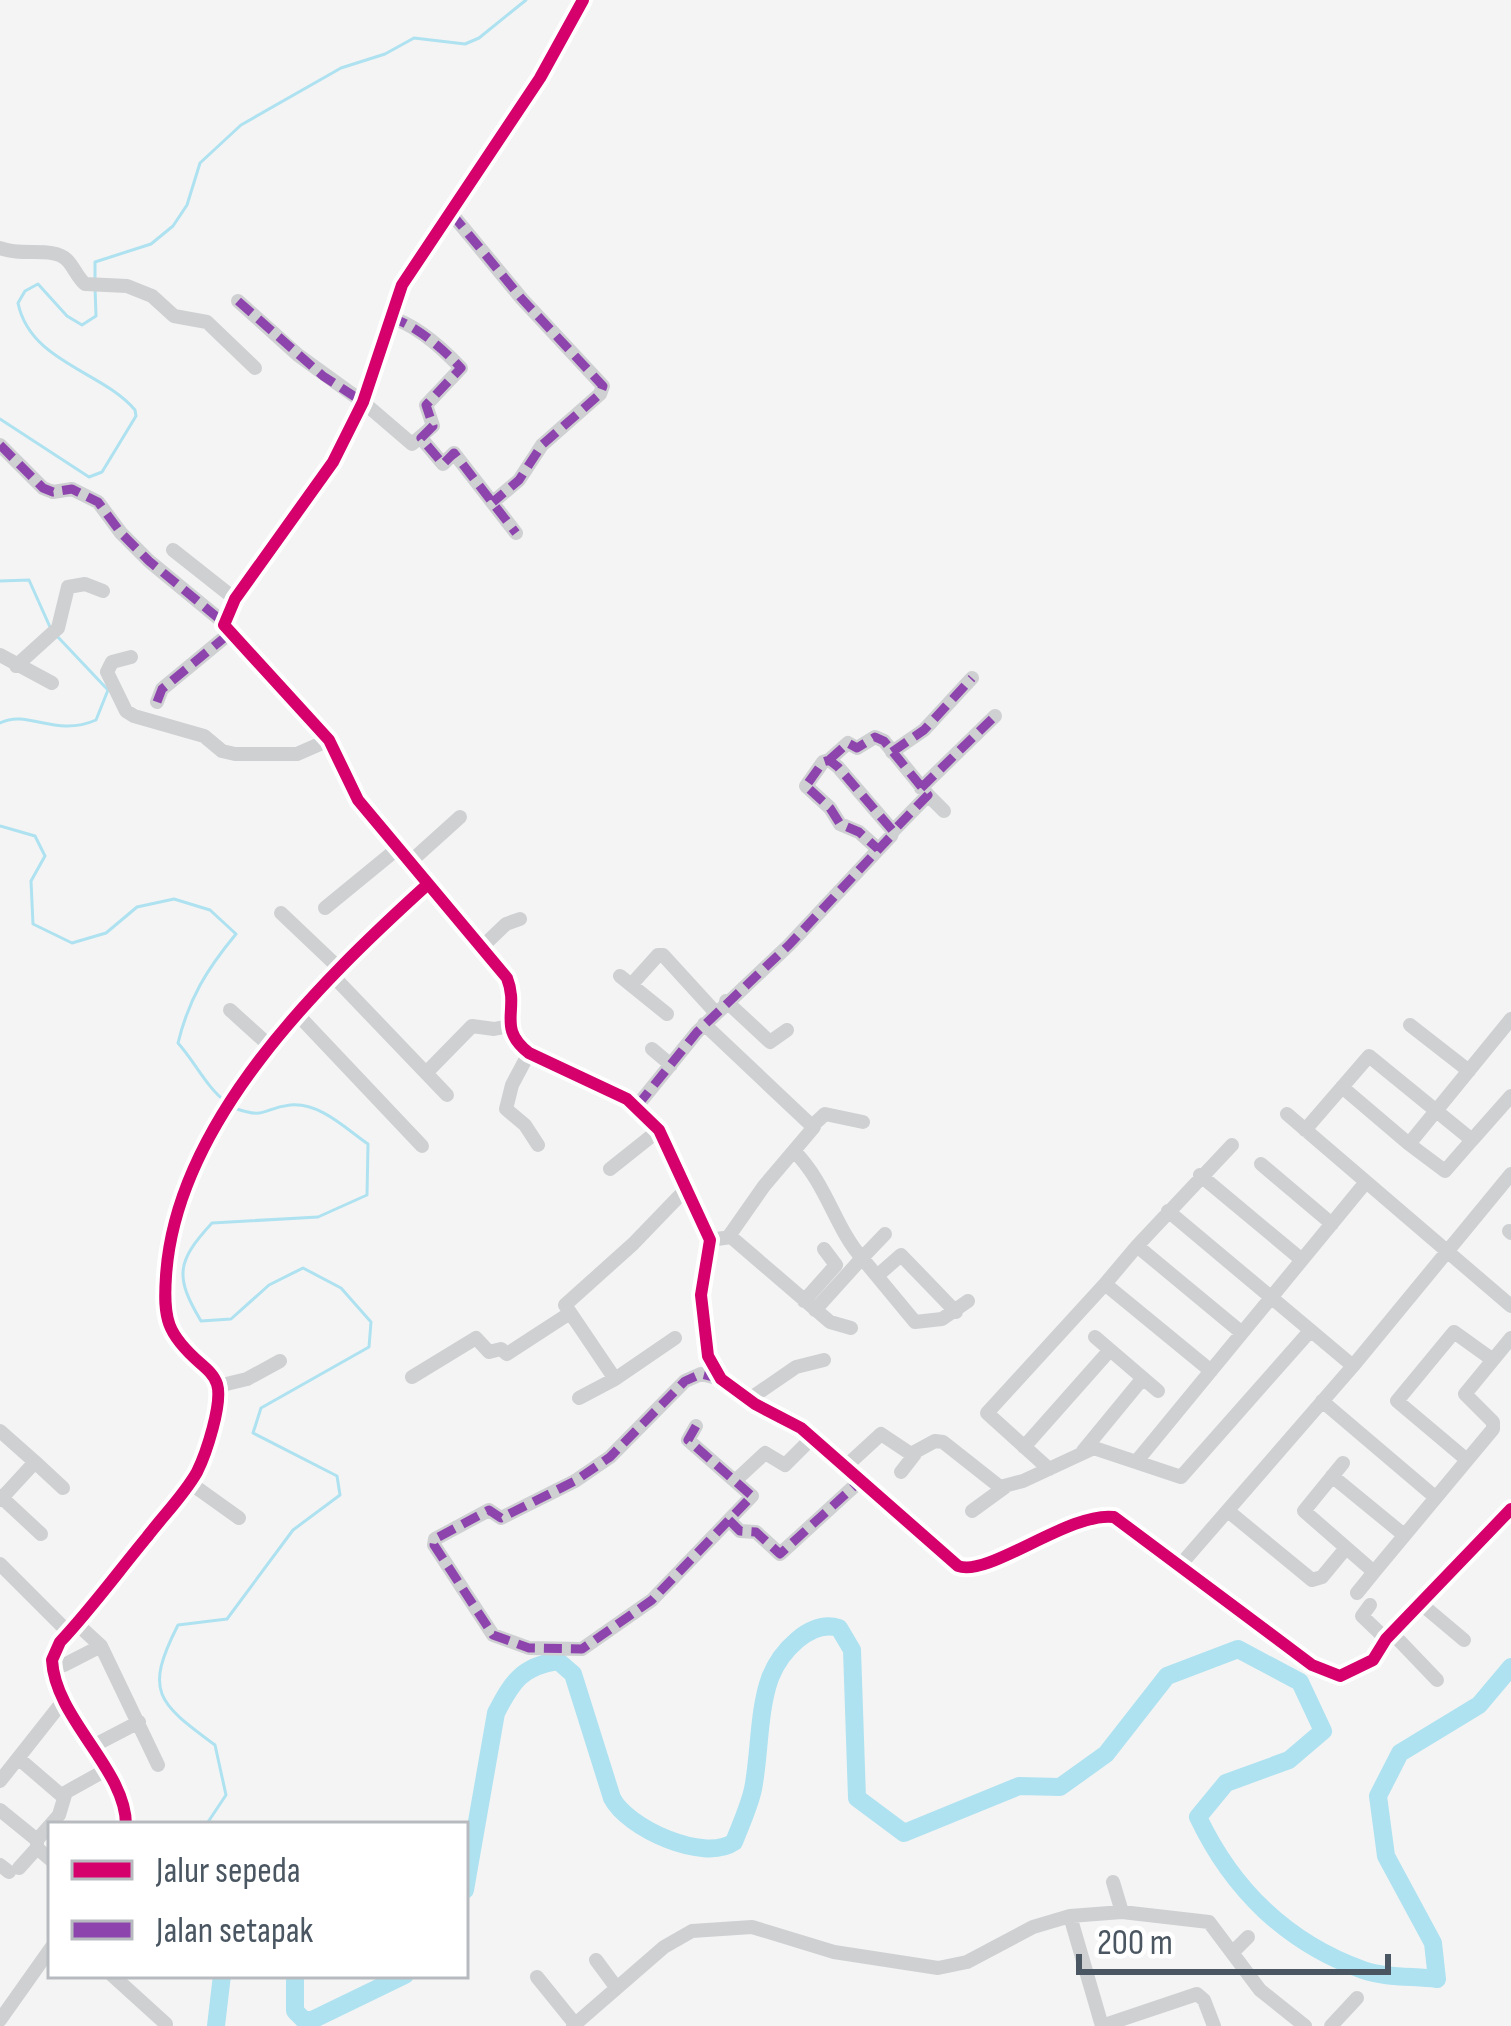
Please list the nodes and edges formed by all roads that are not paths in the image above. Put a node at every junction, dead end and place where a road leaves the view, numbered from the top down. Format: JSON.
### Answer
{"nodes":[{"id":1,"x":583,"y":0,"type":"edge"},
{"id":2,"x":451,"y":213,"type":"junction"},
{"id":3,"x":0,"y":248,"type":"edge"},
{"id":4,"x":238,"y":301,"type":"dead end"},
{"id":5,"x":389,"y":317,"type":"junction"},
{"id":6,"x":255,"y":368,"type":"dead end"},
{"id":7,"x":363,"y":402,"type":"junction"},
{"id":8,"x":421,"y":438,"type":"junction"},
{"id":9,"x":0,"y":445,"type":"edge"},
{"id":10,"x":493,"y":502,"type":"junction"},
{"id":11,"x":517,"y":533,"type":"dead end"},
{"id":12,"x":172,"y":550,"type":"dead end"},
{"id":13,"x":104,"y":591,"type":"dead end"},
{"id":14,"x":236,"y":599,"type":"junction"},
{"id":15,"x":226,"y":627,"type":"junction"},
{"id":16,"x":0,"y":655,"type":"edge"},
{"id":17,"x":131,"y":657,"type":"dead end"},
{"id":18,"x":16,"y":666,"type":"junction"},
{"id":19,"x":972,"y":678,"type":"dead end"},
{"id":20,"x":52,"y":683,"type":"dead end"},
{"id":21,"x":157,"y":702,"type":"dead end"},
{"id":22,"x":995,"y":716,"type":"dead end"},
{"id":23,"x":329,"y":740,"type":"junction"},
{"id":24,"x":892,"y":752,"type":"junction"},
{"id":25,"x":829,"y":760,"type":"junction"},
{"id":26,"x":924,"y":792,"type":"junction"},
{"id":27,"x":944,"y":811,"type":"dead end"},
{"id":28,"x":460,"y":817,"type":"dead end"},
{"id":29,"x":893,"y":831,"type":"junction"},
{"id":30,"x":397,"y":849,"type":"junction"},
{"id":31,"x":878,"y":849,"type":"junction"},
{"id":32,"x":409,"y":863,"type":"junction"},
{"id":33,"x":428,"y":884,"type":"junction"},
{"id":34,"x":325,"y":908,"type":"dead end"},
{"id":35,"x":281,"y":913,"type":"dead end"},
{"id":36,"x":520,"y":920,"type":"dead end"},
{"id":37,"x":482,"y":947,"type":"junction"},
{"id":38,"x":337,"y":973,"type":"junction"},
{"id":39,"x":230,"y":1010,"type":"dead end"},
{"id":40,"x":715,"y":1013,"type":"junction"},
{"id":41,"x":1511,"y":1013,"type":"edge"},
{"id":42,"x":668,"y":1014,"type":"dead end"},
{"id":43,"x":298,"y":1015,"type":"junction"},
{"id":44,"x":1410,"y":1025,"type":"dead end"},
{"id":45,"x":510,"y":1030,"type":"junction"},
{"id":46,"x":787,"y":1030,"type":"dead end"},
{"id":47,"x":271,"y":1047,"type":"junction"},
{"id":48,"x":652,"y":1049,"type":"dead end"},
{"id":49,"x":529,"y":1053,"type":"junction"},
{"id":50,"x":671,"y":1065,"type":"junction"},
{"id":51,"x":1468,"y":1071,"type":"junction"},
{"id":52,"x":426,"y":1073,"type":"junction"},
{"id":53,"x":1342,"y":1087,"type":"junction"},
{"id":54,"x":447,"y":1095,"type":"dead end"},
{"id":55,"x":1509,"y":1102,"type":"edge"},
{"id":56,"x":637,"y":1106,"type":"junction"},
{"id":57,"x":1437,"y":1108,"type":"junction"},
{"id":58,"x":1287,"y":1114,"type":"dead end"},
{"id":59,"x":863,"y":1122,"type":"dead end"},
{"id":60,"x":814,"y":1127,"type":"junction"},
{"id":61,"x":659,"y":1130,"type":"junction"},
{"id":62,"x":1305,"y":1130,"type":"junction"},
{"id":63,"x":1472,"y":1140,"type":"junction"},
{"id":64,"x":1409,"y":1144,"type":"junction"},
{"id":65,"x":538,"y":1145,"type":"dead end"},
{"id":66,"x":1232,"y":1145,"type":"dead end"},
{"id":67,"x":422,"y":1146,"type":"dead end"},
{"id":68,"x":794,"y":1151,"type":"junction"},
{"id":69,"x":1261,"y":1164,"type":"dead end"},
{"id":70,"x":610,"y":1169,"type":"dead end"},
{"id":71,"x":1511,"y":1174,"type":"edge"},
{"id":72,"x":1200,"y":1175,"type":"junction"},
{"id":73,"x":1366,"y":1182,"type":"junction"},
{"id":74,"x":688,"y":1186,"type":"junction"},
{"id":75,"x":1168,"y":1211,"type":"junction"},
{"id":76,"x":1332,"y":1224,"type":"junction"},
{"id":77,"x":885,"y":1234,"type":"dead end"},
{"id":78,"x":729,"y":1236,"type":"junction"},
{"id":79,"x":710,"y":1240,"type":"junction"},
{"id":80,"x":1137,"y":1246,"type":"junction"},
{"id":81,"x":824,"y":1249,"type":"dead end"},
{"id":82,"x":1446,"y":1252,"type":"junction"},
{"id":83,"x":862,"y":1258,"type":"junction"},
{"id":84,"x":1302,"y":1260,"type":"junction"},
{"id":85,"x":877,"y":1276,"type":"junction"},
{"id":86,"x":1105,"y":1284,"type":"junction"},
{"id":87,"x":1270,"y":1298,"type":"junction"},
{"id":88,"x":810,"y":1305,"type":"junction"},
{"id":89,"x":1511,"y":1306,"type":"edge"},
{"id":90,"x":570,"y":1313,"type":"junction"},
{"id":91,"x":851,"y":1328,"type":"dead end"},
{"id":92,"x":1310,"y":1331,"type":"junction"},
{"id":93,"x":1242,"y":1334,"type":"junction"},
{"id":94,"x":675,"y":1337,"type":"dead end"},
{"id":95,"x":1095,"y":1337,"type":"dead end"},
{"id":96,"x":1511,"y":1338,"type":"edge"},
{"id":97,"x":1110,"y":1350,"type":"junction"},
{"id":98,"x":824,"y":1360,"type":"dead end"},
{"id":99,"x":1493,"y":1360,"type":"junction"},
{"id":100,"x":280,"y":1361,"type":"dead end"},
{"id":101,"x":1353,"y":1366,"type":"junction"},
{"id":102,"x":1211,"y":1371,"type":"junction"},
{"id":103,"x":412,"y":1377,"type":"dead end"},
{"id":104,"x":1144,"y":1378,"type":"junction"},
{"id":105,"x":615,"y":1379,"type":"junction"},
{"id":106,"x":721,"y":1379,"type":"junction"},
{"id":107,"x":218,"y":1386,"type":"junction"},
{"id":108,"x":1158,"y":1391,"type":"dead end"},
{"id":109,"x":579,"y":1398,"type":"dead end"},
{"id":110,"x":748,"y":1400,"type":"junction"},
{"id":111,"x":1322,"y":1401,"type":"junction"},
{"id":112,"x":696,"y":1426,"type":"dead end"},
{"id":113,"x":0,"y":1431,"type":"edge"},
{"id":114,"x":812,"y":1438,"type":"junction"},
{"id":115,"x":1024,"y":1447,"type":"junction"},
{"id":116,"x":1083,"y":1451,"type":"junction"},
{"id":117,"x":914,"y":1454,"type":"junction"},
{"id":118,"x":1467,"y":1460,"type":"junction"},
{"id":119,"x":34,"y":1462,"type":"junction"},
{"id":120,"x":1136,"y":1462,"type":"junction"},
{"id":121,"x":1343,"y":1463,"type":"dead end"},
{"id":122,"x":844,"y":1468,"type":"junction"},
{"id":123,"x":1049,"y":1469,"type":"junction"},
{"id":124,"x":901,"y":1472,"type":"dead end"},
{"id":125,"x":1332,"y":1476,"type":"junction"},
{"id":126,"x":735,"y":1480,"type":"junction"},
{"id":127,"x":860,"y":1481,"type":"junction"},
{"id":128,"x":190,"y":1483,"type":"junction"},
{"id":129,"x":1005,"y":1487,"type":"junction"},
{"id":130,"x":63,"y":1488,"type":"dead end"},
{"id":131,"x":1435,"y":1497,"type":"junction"},
{"id":132,"x":1,"y":1498,"type":"edge"},
{"id":133,"x":1511,"y":1509,"type":"edge"},
{"id":134,"x":972,"y":1511,"type":"dead end"},
{"id":135,"x":1228,"y":1511,"type":"junction"},
{"id":136,"x":239,"y":1518,"type":"dead end"},
{"id":137,"x":729,"y":1520,"type":"junction"},
{"id":138,"x":41,"y":1534,"type":"dead end"},
{"id":139,"x":1404,"y":1535,"type":"junction"},
{"id":140,"x":1346,"y":1548,"type":"junction"},
{"id":141,"x":0,"y":1564,"type":"edge"},
{"id":142,"x":1182,"y":1564,"type":"junction"},
{"id":143,"x":1374,"y":1572,"type":"junction"},
{"id":144,"x":1312,"y":1580,"type":"junction"},
{"id":145,"x":1357,"y":1593,"type":"dead end"},
{"id":146,"x":1301,"y":1596,"type":"dead end"},
{"id":147,"x":1420,"y":1603,"type":"junction"},
{"id":148,"x":1370,"y":1605,"type":"dead end"},
{"id":149,"x":73,"y":1628,"type":"junction"},
{"id":150,"x":1389,"y":1636,"type":"junction"},
{"id":151,"x":1464,"y":1640,"type":"dead end"},
{"id":152,"x":101,"y":1646,"type":"junction"},
{"id":153,"x":64,"y":1665,"type":"dead end"},
{"id":154,"x":1437,"y":1680,"type":"dead end"},
{"id":155,"x":64,"y":1700,"type":"junction"},
{"id":156,"x":139,"y":1722,"type":"junction"},
{"id":157,"x":91,"y":1748,"type":"junction"},
{"id":158,"x":18,"y":1758,"type":"junction"},
{"id":159,"x":158,"y":1765,"type":"dead end"},
{"id":160,"x":104,"y":1771,"type":"junction"},
{"id":161,"x":0,"y":1781,"type":"edge"},
{"id":162,"x":65,"y":1795,"type":"junction"},
{"id":163,"x":0,"y":1810,"type":"edge"},
{"id":164,"x":64,"y":1820,"type":"edge"},
{"id":165,"x":125,"y":1822,"type":"edge"},
{"id":166,"x":48,"y":1834,"type":"edge"},
{"id":167,"x":37,"y":1844,"type":"junction"},
{"id":168,"x":48,"y":1857,"type":"edge"},
{"id":169,"x":9,"y":1868,"type":"edge"},
{"id":170,"x":1113,"y":1882,"type":"dead end"},
{"id":171,"x":1121,"y":1912,"type":"junction"},
{"id":172,"x":1070,"y":1916,"type":"junction"},
{"id":173,"x":1248,"y":1937,"type":"dead end"},
{"id":174,"x":48,"y":1952,"type":"edge"},
{"id":175,"x":1233,"y":1952,"type":"junction"},
{"id":176,"x":596,"y":1960,"type":"dead end"},
{"id":177,"x":537,"y":1977,"type":"dead end"},
{"id":178,"x":115,"y":1978,"type":"edge"},
{"id":179,"x":616,"y":1987,"type":"junction"},
{"id":180,"x":1357,"y":1998,"type":"dead end"},
{"id":181,"x":0,"y":2020,"type":"edge"},
{"id":182,"x":166,"y":2024,"type":"edge"},
{"id":183,"x":574,"y":2025,"type":"edge"},
{"id":184,"x":1214,"y":2026,"type":"edge"},
{"id":185,"x":1305,"y":2026,"type":"edge"},
{"id":186,"x":1331,"y":2026,"type":"edge"}],
"edges":[{"from":1,"to":2,"type":"street"},
{"from":2,"to":5,"type":"street"},
{"from":2,"to":10,"type":"street"},
{"from":3,"to":6,"type":"street"},
{"from":4,"to":7,"type":"street"},
{"from":5,"to":7,"type":"street"},
{"from":5,"to":8,"type":"street"},
{"from":7,"to":8,"type":"street"},
{"from":7,"to":14,"type":"street"},
{"from":8,"to":10,"type":"street"},
{"from":9,"to":15,"type":"street"},
{"from":10,"to":11,"type":"street"},
{"from":12,"to":14,"type":"street"},
{"from":13,"to":18,"type":"street"},
{"from":14,"to":15,"type":"street"},
{"from":15,"to":21,"type":"street"},
{"from":15,"to":23,"type":"street"},
{"from":16,"to":18,"type":"street"},
{"from":17,"to":23,"type":"street"},
{"from":18,"to":20,"type":"street"},
{"from":19,"to":24,"type":"street"},
{"from":22,"to":26,"type":"street"},
{"from":23,"to":30,"type":"street"},
{"from":24,"to":25,"type":"street"},
{"from":24,"to":26,"type":"street"},
{"from":25,"to":29,"type":"street"},
{"from":25,"to":31,"type":"street"},
{"from":26,"to":27,"type":"street"},
{"from":26,"to":29,"type":"street"},
{"from":28,"to":32,"type":"street"},
{"from":29,"to":31,"type":"street"},
{"from":30,"to":32,"type":"street"},
{"from":30,"to":34,"type":"street"},
{"from":31,"to":40,"type":"street"},
{"from":32,"to":33,"type":"street"},
{"from":33,"to":37,"type":"street"},
{"from":33,"to":38,"type":"street"},
{"from":35,"to":38,"type":"street"},
{"from":36,"to":37,"type":"street"},
{"from":37,"to":45,"type":"street"},
{"from":38,"to":43,"type":"street"},
{"from":38,"to":52,"type":"street"},
{"from":39,"to":47,"type":"street"},
{"from":40,"to":42,"type":"street"},
{"from":40,"to":46,"type":"street"},
{"from":40,"to":50,"type":"street"},
{"from":40,"to":60,"type":"street"},
{"from":41,"to":51,"type":"street"},
{"from":43,"to":47,"type":"street"},
{"from":43,"to":67,"type":"street"},
{"from":44,"to":51,"type":"street"},
{"from":45,"to":49,"type":"street"},
{"from":45,"to":52,"type":"street"},
{"from":47,"to":107,"type":"street"},
{"from":48,"to":50,"type":"street"},
{"from":49,"to":56,"type":"street"},
{"from":49,"to":65,"type":"street"},
{"from":50,"to":56,"type":"street"},
{"from":51,"to":57,"type":"street"},
{"from":52,"to":54,"type":"street"},
{"from":53,"to":57,"type":"street"},
{"from":53,"to":62,"type":"street"},
{"from":53,"to":64,"type":"street"},
{"from":55,"to":63,"type":"street"},
{"from":56,"to":61,"type":"street"},
{"from":57,"to":63,"type":"street"},
{"from":57,"to":64,"type":"street"},
{"from":58,"to":62,"type":"street"},
{"from":59,"to":60,"type":"street"},
{"from":60,"to":68,"type":"street"},
{"from":61,"to":70,"type":"street"},
{"from":61,"to":74,"type":"street"},
{"from":62,"to":73,"type":"street"},
{"from":63,"to":64,"type":"street"},
{"from":66,"to":72,"type":"street"},
{"from":68,"to":78,"type":"street"},
{"from":68,"to":83,"type":"street"},
{"from":69,"to":76,"type":"street"},
{"from":71,"to":82,"type":"street"},
{"from":72,"to":75,"type":"street"},
{"from":72,"to":84,"type":"street"},
{"from":73,"to":76,"type":"street"},
{"from":73,"to":82,"type":"street"},
{"from":74,"to":79,"type":"street"},
{"from":74,"to":90,"type":"street"},
{"from":75,"to":80,"type":"street"},
{"from":75,"to":87,"type":"street"},
{"from":76,"to":84,"type":"street"},
{"from":77,"to":83,"type":"street"},
{"from":78,"to":79,"type":"street"},
{"from":78,"to":88,"type":"street"},
{"from":79,"to":106,"type":"street"},
{"from":80,"to":86,"type":"street"},
{"from":80,"to":93,"type":"street"},
{"from":81,"to":88,"type":"street"},
{"from":82,"to":89,"type":"street"},
{"from":82,"to":101,"type":"street"},
{"from":83,"to":85,"type":"street"},
{"from":83,"to":88,"type":"street"},
{"from":84,"to":87,"type":"street"},
{"from":85,"to":85,"type":"street"},
{"from":86,"to":102,"type":"street"},
{"from":86,"to":115,"type":"street"},
{"from":87,"to":92,"type":"street"},
{"from":87,"to":93,"type":"street"},
{"from":88,"to":91,"type":"street"},
{"from":90,"to":103,"type":"street"},
{"from":90,"to":105,"type":"street"},
{"from":92,"to":101,"type":"street"},
{"from":92,"to":120,"type":"street"},
{"from":93,"to":102,"type":"street"},
{"from":94,"to":105,"type":"street"},
{"from":95,"to":97,"type":"street"},
{"from":96,"to":99,"type":"street"},
{"from":97,"to":104,"type":"street"},
{"from":97,"to":115,"type":"street"},
{"from":98,"to":110,"type":"street"},
{"from":99,"to":118,"type":"street"},
{"from":99,"to":118,"type":"street"},
{"from":100,"to":107,"type":"street"},
{"from":101,"to":111,"type":"street"},
{"from":102,"to":120,"type":"street"},
{"from":104,"to":108,"type":"street"},
{"from":104,"to":116,"type":"street"},
{"from":105,"to":109,"type":"street"},
{"from":106,"to":110,"type":"street"},
{"from":106,"to":137,"type":"street"},
{"from":107,"to":128,"type":"street"},
{"from":110,"to":114,"type":"street"},
{"from":111,"to":131,"type":"street"},
{"from":111,"to":135,"type":"street"},
{"from":112,"to":126,"type":"street"},
{"from":113,"to":119,"type":"street"},
{"from":114,"to":122,"type":"street"},
{"from":114,"to":126,"type":"street"},
{"from":115,"to":123,"type":"street"},
{"from":116,"to":120,"type":"street"},
{"from":116,"to":123,"type":"street"},
{"from":117,"to":122,"type":"street"},
{"from":117,"to":124,"type":"street"},
{"from":117,"to":129,"type":"street"},
{"from":118,"to":131,"type":"street"},
{"from":119,"to":130,"type":"street"},
{"from":119,"to":132,"type":"street"},
{"from":121,"to":125,"type":"street"},
{"from":122,"to":127,"type":"street"},
{"from":123,"to":129,"type":"street"},
{"from":125,"to":139,"type":"street"},
{"from":125,"to":140,"type":"street"},
{"from":126,"to":137,"type":"street"},
{"from":127,"to":137,"type":"street"},
{"from":127,"to":142,"type":"street"},
{"from":128,"to":136,"type":"street"},
{"from":128,"to":149,"type":"street"},
{"from":129,"to":134,"type":"street"},
{"from":131,"to":139,"type":"street"},
{"from":132,"to":138,"type":"street"},
{"from":133,"to":147,"type":"street"},
{"from":135,"to":142,"type":"street"},
{"from":135,"to":144,"type":"street"},
{"from":139,"to":143,"type":"street"},
{"from":140,"to":143,"type":"street"},
{"from":140,"to":144,"type":"street"},
{"from":141,"to":149,"type":"street"},
{"from":142,"to":150,"type":"street"},
{"from":143,"to":145,"type":"street"},
{"from":144,"to":146,"type":"street"},
{"from":147,"to":150,"type":"street"},
{"from":147,"to":151,"type":"street"},
{"from":148,"to":150,"type":"street"},
{"from":149,"to":152,"type":"street"},
{"from":149,"to":155,"type":"street"},
{"from":150,"to":154,"type":"street"},
{"from":152,"to":153,"type":"street"},
{"from":152,"to":156,"type":"street"},
{"from":155,"to":157,"type":"street"},
{"from":155,"to":158,"type":"street"},
{"from":156,"to":157,"type":"street"},
{"from":156,"to":159,"type":"street"},
{"from":157,"to":160,"type":"street"},
{"from":158,"to":161,"type":"street"},
{"from":158,"to":162,"type":"street"},
{"from":160,"to":162,"type":"street"},
{"from":160,"to":165,"type":"street"},
{"from":162,"to":164,"type":"street"},
{"from":163,"to":167,"type":"street"},
{"from":166,"to":167,"type":"street"},
{"from":167,"to":168,"type":"street"},
{"from":167,"to":169,"type":"street"},
{"from":170,"to":171,"type":"street"},
{"from":171,"to":172,"type":"street"},
{"from":171,"to":175,"type":"street"},
{"from":172,"to":179,"type":"street"},
{"from":172,"to":184,"type":"street"},
{"from":173,"to":175,"type":"street"},
{"from":174,"to":181,"type":"street"},
{"from":175,"to":185,"type":"street"},
{"from":176,"to":179,"type":"street"},
{"from":177,"to":183,"type":"street"},
{"from":178,"to":182,"type":"street"},
{"from":179,"to":183,"type":"street"},
{"from":180,"to":186,"type":"street"}]}
